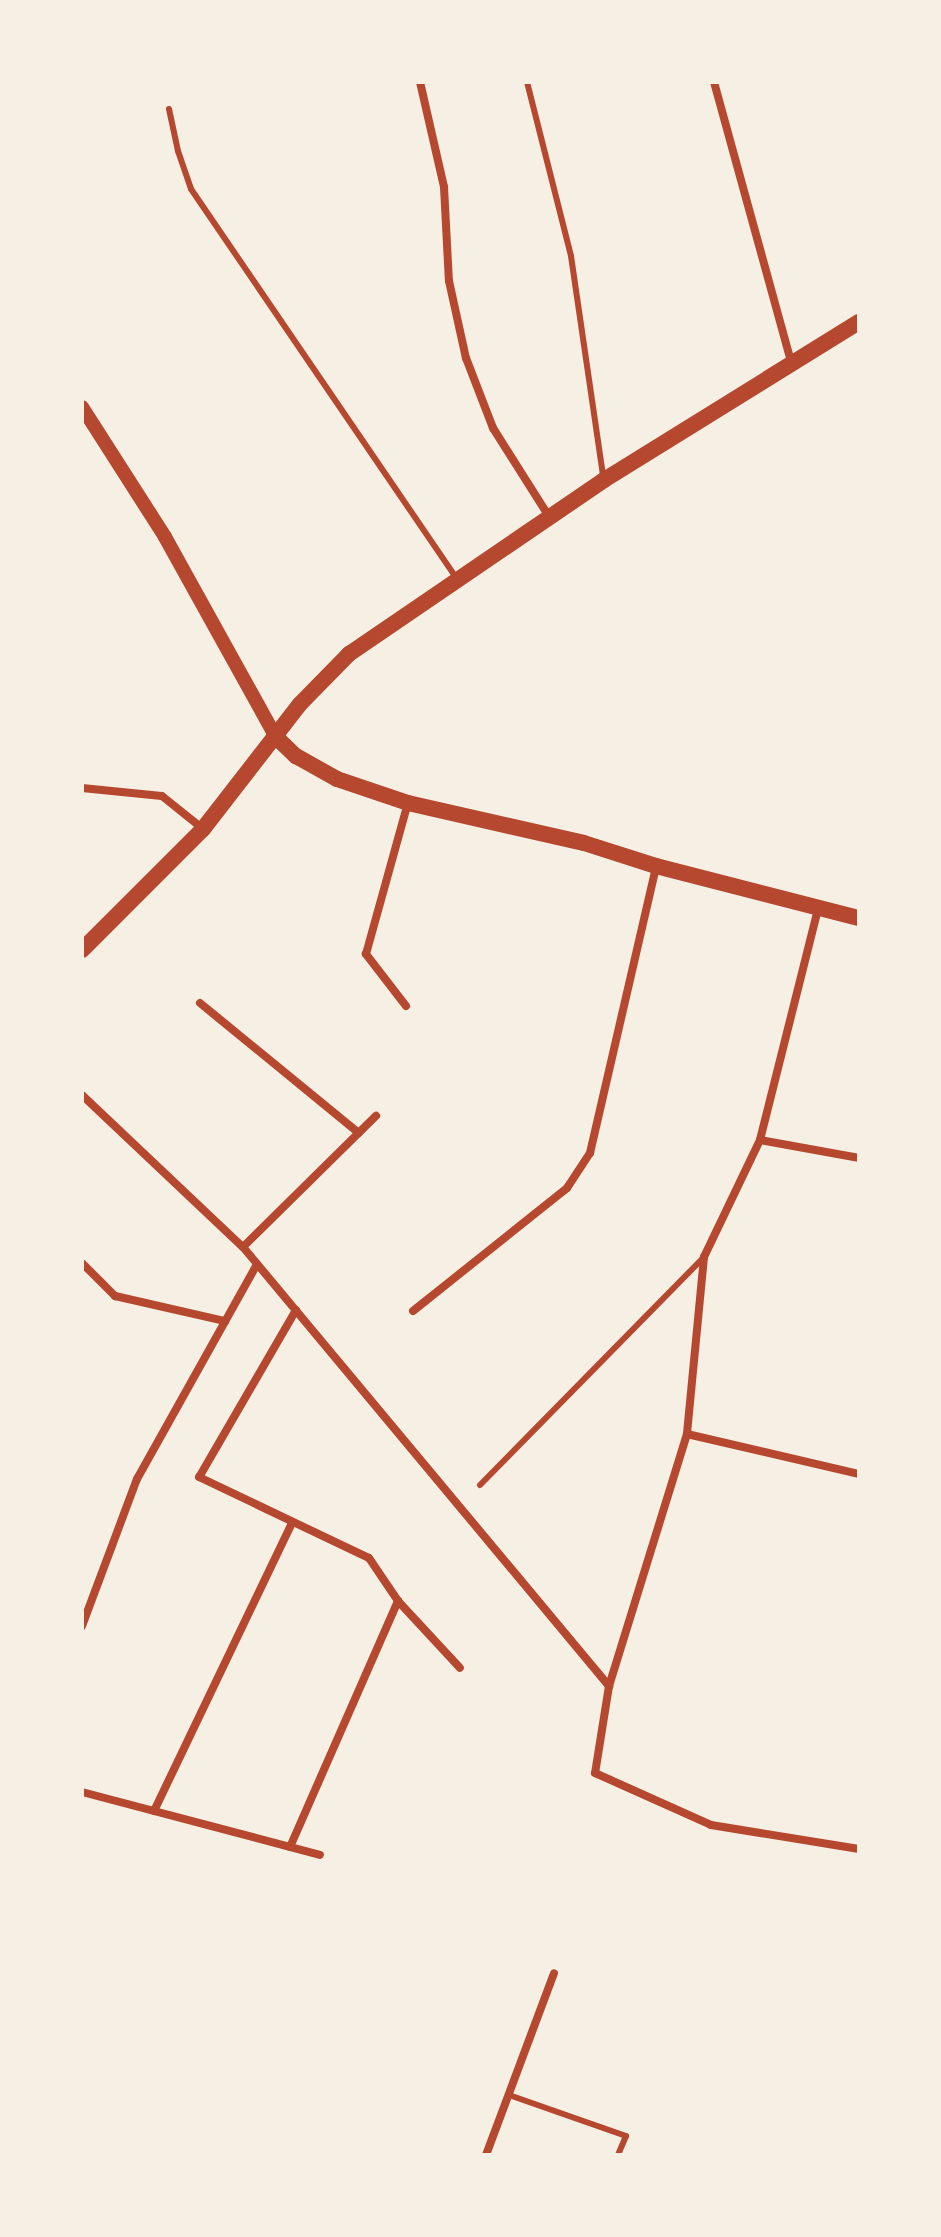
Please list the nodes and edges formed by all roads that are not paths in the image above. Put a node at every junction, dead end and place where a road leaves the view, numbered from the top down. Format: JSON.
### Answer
{"nodes":[{"id":1,"x":420,"y":82,"type":"edge"},
{"id":2,"x":527,"y":82,"type":"edge"},
{"id":3,"x":714,"y":82,"type":"edge"},
{"id":4,"x":169,"y":109,"type":"dead end"},
{"id":5,"x":859,"y":322,"type":"edge"},
{"id":6,"x":792,"y":366,"type":"junction"},
{"id":7,"x":82,"y":407,"type":"edge"},
{"id":8,"x":604,"y":480,"type":"junction"},
{"id":9,"x":550,"y":518,"type":"junction"},
{"id":10,"x":456,"y":578,"type":"junction"},
{"id":11,"x":276,"y":737,"type":"junction"},
{"id":12,"x":82,"y":788,"type":"edge"},
{"id":13,"x":408,"y":803,"type":"junction"},
{"id":14,"x":203,"y":829,"type":"junction"},
{"id":15,"x":656,"y":866,"type":"junction"},
{"id":16,"x":818,"y":909,"type":"junction"},
{"id":17,"x":859,"y":918,"type":"edge"},
{"id":18,"x":82,"y":950,"type":"edge"},
{"id":19,"x":200,"y":1003,"type":"dead end"},
{"id":20,"x":406,"y":1006,"type":"dead end"},
{"id":21,"x":82,"y":1095,"type":"edge"},
{"id":22,"x":376,"y":1116,"type":"dead end"},
{"id":23,"x":359,"y":1133,"type":"junction"},
{"id":24,"x":760,"y":1140,"type":"junction"},
{"id":25,"x":859,"y":1158,"type":"edge"},
{"id":26,"x":243,"y":1247,"type":"junction"},
{"id":27,"x":704,"y":1257,"type":"junction"},
{"id":28,"x":82,"y":1263,"type":"edge"},
{"id":29,"x":257,"y":1264,"type":"junction"},
{"id":30,"x":296,"y":1310,"type":"junction"},
{"id":31,"x":413,"y":1311,"type":"dead end"},
{"id":32,"x":225,"y":1321,"type":"junction"},
{"id":33,"x":687,"y":1434,"type":"junction"},
{"id":34,"x":859,"y":1474,"type":"edge"},
{"id":35,"x":480,"y":1485,"type":"dead end"},
{"id":36,"x":292,"y":1523,"type":"junction"},
{"id":37,"x":398,"y":1601,"type":"junction"},
{"id":38,"x":82,"y":1626,"type":"edge"},
{"id":39,"x":460,"y":1668,"type":"dead end"},
{"id":40,"x":609,"y":1686,"type":"junction"},
{"id":41,"x":82,"y":1792,"type":"edge"},
{"id":42,"x":154,"y":1811,"type":"junction"},
{"id":43,"x":290,"y":1847,"type":"junction"},
{"id":44,"x":859,"y":1849,"type":"edge"},
{"id":45,"x":320,"y":1855,"type":"dead end"},
{"id":46,"x":554,"y":1973,"type":"dead end"},
{"id":47,"x":509,"y":2095,"type":"junction"},
{"id":48,"x":486,"y":2155,"type":"edge"},
{"id":49,"x":618,"y":2155,"type":"edge"}],
"edges":[{"from":1,"to":9,"type":"street"},
{"from":2,"to":8,"type":"lane"},
{"from":3,"to":6,"type":"street"},
{"from":4,"to":10,"type":"lane"},
{"from":5,"to":6,"type":"main road"},
{"from":6,"to":8,"type":"main road"},
{"from":7,"to":11,"type":"street"},
{"from":8,"to":9,"type":"main road"},
{"from":9,"to":10,"type":"main road"},
{"from":10,"to":11,"type":"main road"},
{"from":11,"to":13,"type":"main road"},
{"from":11,"to":14,"type":"main road"},
{"from":12,"to":14,"type":"street"},
{"from":13,"to":15,"type":"main road"},
{"from":13,"to":20,"type":"street"},
{"from":14,"to":18,"type":"main road"},
{"from":15,"to":16,"type":"main road"},
{"from":15,"to":31,"type":"street"},
{"from":16,"to":17,"type":"main road"},
{"from":16,"to":24,"type":"street"},
{"from":19,"to":23,"type":"street"},
{"from":21,"to":26,"type":"street"},
{"from":22,"to":23,"type":"street"},
{"from":23,"to":26,"type":"street"},
{"from":24,"to":25,"type":"street"},
{"from":24,"to":27,"type":"street"},
{"from":26,"to":29,"type":"street"},
{"from":27,"to":33,"type":"street"},
{"from":27,"to":35,"type":"lane"},
{"from":28,"to":32,"type":"street"},
{"from":29,"to":30,"type":"street"},
{"from":29,"to":32,"type":"street"},
{"from":30,"to":36,"type":"street"},
{"from":30,"to":40,"type":"street"},
{"from":32,"to":38,"type":"street"},
{"from":33,"to":34,"type":"street"},
{"from":33,"to":40,"type":"street"},
{"from":36,"to":37,"type":"street"},
{"from":36,"to":42,"type":"street"},
{"from":37,"to":39,"type":"street"},
{"from":37,"to":43,"type":"street"},
{"from":40,"to":44,"type":"street"},
{"from":41,"to":42,"type":"street"},
{"from":42,"to":43,"type":"street"},
{"from":43,"to":45,"type":"street"},
{"from":46,"to":47,"type":"street"},
{"from":47,"to":48,"type":"street"},
{"from":47,"to":49,"type":"lane"}]}
